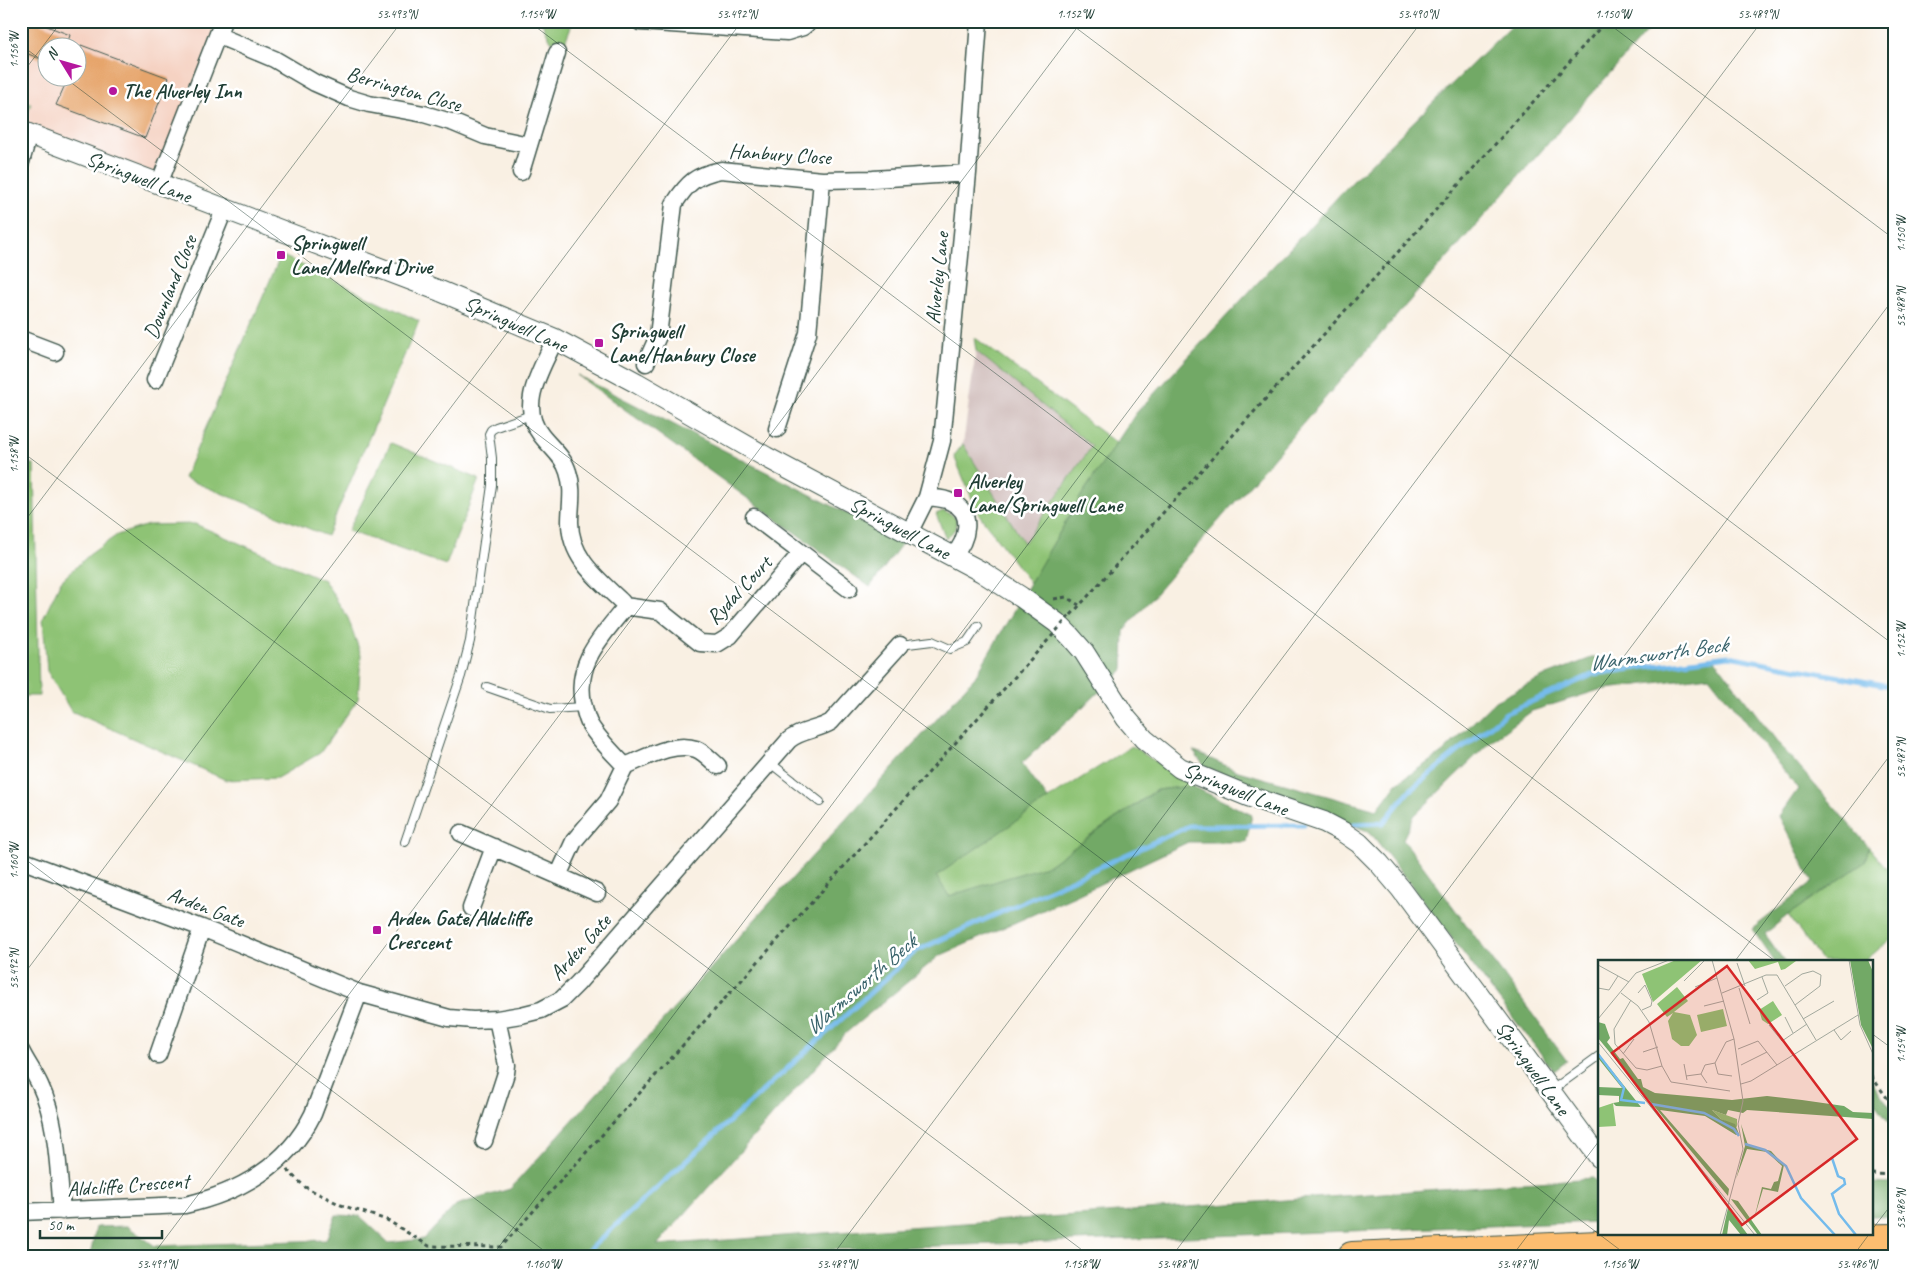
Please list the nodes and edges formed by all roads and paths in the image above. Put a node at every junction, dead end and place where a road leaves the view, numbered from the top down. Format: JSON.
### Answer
{"nodes":[{"id":1,"x":810,"y":21,"type":"edge"},
{"id":2,"x":979,"y":21,"type":"edge"},
{"id":3,"x":1606,"y":21,"type":"edge"},
{"id":4,"x":640,"y":22,"type":"dead end"},
{"id":5,"x":221,"y":29,"type":"edge"},
{"id":6,"x":557,"y":53,"type":"dead end"},
{"id":7,"x":25,"y":133,"type":"edge"},
{"id":8,"x":529,"y":145,"type":"junction"},
{"id":9,"x":21,"y":162,"type":"edge"},
{"id":10,"x":520,"y":172,"type":"dead end"},
{"id":11,"x":968,"y":173,"type":"junction"},
{"id":12,"x":822,"y":180,"type":"junction"},
{"id":13,"x":159,"y":184,"type":"junction"},
{"id":14,"x":224,"y":210,"type":"junction"},
{"id":15,"x":21,"y":339,"type":"edge"},
{"id":16,"x":555,"y":339,"type":"junction"},
{"id":17,"x":56,"y":352,"type":"dead end"},
{"id":18,"x":646,"y":362,"type":"dead end"},
{"id":19,"x":155,"y":380,"type":"dead end"},
{"id":20,"x":531,"y":415,"type":"junction"},
{"id":21,"x":777,"y":429,"type":"dead end"},
{"id":22,"x":927,"y":497,"type":"junction"},
{"id":23,"x":754,"y":518,"type":"dead end"},
{"id":24,"x":909,"y":533,"type":"junction"},
{"id":25,"x":801,"y":553,"type":"junction"},
{"id":26,"x":953,"y":556,"type":"junction"},
{"id":27,"x":849,"y":589,"type":"dead end"},
{"id":28,"x":624,"y":606,"type":"junction"},
{"id":29,"x":978,"y":626,"type":"dead end"},
{"id":30,"x":900,"y":645,"type":"joint"},
{"id":31,"x":487,"y":687,"type":"dead end"},
{"id":32,"x":584,"y":707,"type":"junction"},
{"id":33,"x":770,"y":762,"type":"junction"},
{"id":34,"x":625,"y":766,"type":"junction"},
{"id":35,"x":718,"y":766,"type":"dead end"},
{"id":36,"x":820,"y":802,"type":"dead end"},
{"id":37,"x":461,"y":833,"type":"dead end"},
{"id":38,"x":405,"y":842,"type":"dead end"},
{"id":39,"x":494,"y":847,"type":"junction"},
{"id":40,"x":21,"y":860,"type":"edge"},
{"id":41,"x":558,"y":876,"type":"junction"},
{"id":42,"x":597,"y":893,"type":"dead end"},
{"id":43,"x":471,"y":908,"type":"dead end"},
{"id":44,"x":202,"y":928,"type":"junction"},
{"id":45,"x":359,"y":993,"type":"junction"},
{"id":46,"x":497,"y":1019,"type":"junction"},
{"id":47,"x":21,"y":1051,"type":"edge"},
{"id":48,"x":158,"y":1055,"type":"dead end"},
{"id":49,"x":1598,"y":1057,"type":"edge"},
{"id":50,"x":1872,"y":1077,"type":"edge"},
{"id":51,"x":1550,"y":1091,"type":"junction"},
{"id":52,"x":1894,"y":1107,"type":"edge"},
{"id":53,"x":484,"y":1141,"type":"dead end"},
{"id":54,"x":1598,"y":1156,"type":"edge"},
{"id":55,"x":278,"y":1161,"type":"junction"},
{"id":56,"x":1872,"y":1174,"type":"edge"},
{"id":57,"x":1894,"y":1175,"type":"edge"},
{"id":58,"x":62,"y":1211,"type":"junction"},
{"id":59,"x":21,"y":1212,"type":"edge"},
{"id":60,"x":1656,"y":1234,"type":"edge"},
{"id":61,"x":1894,"y":1238,"type":"edge"},
{"id":62,"x":1352,"y":1256,"type":"edge"},
{"id":63,"x":1673,"y":1256,"type":"edge"}],
"edges":[{"from":1,"to":4,"type":"street"},
{"from":2,"to":11,"type":"street","name":"Alverley Lane"},
{"from":3,"to":55,"type":"path","bridge":true},
{"from":5,"to":8,"type":"street","name":"Berrington Close"},
{"from":5,"to":13,"type":"street"},
{"from":6,"to":8,"type":"street"},
{"from":7,"to":9,"type":"street"},
{"from":7,"to":13,"type":"street","name":"Springwell Lane"},
{"from":8,"to":10,"type":"street"},
{"from":11,"to":12,"type":"street","name":"Hanbury Close"},
{"from":11,"to":22,"type":"street","name":"Alverley Lane"},
{"from":12,"to":18,"type":"street","name":"Hanbury Close"},
{"from":12,"to":21,"type":"street"},
{"from":13,"to":14,"type":"street","name":"Springwell Lane"},
{"from":14,"to":16,"type":"street","name":"Springwell Lane"},
{"from":14,"to":19,"type":"street","name":"Downland Close"},
{"from":15,"to":17,"type":"street"},
{"from":16,"to":20,"type":"street"},
{"from":16,"to":24,"type":"street","name":"Springwell Lane"},
{"from":20,"to":28,"type":"street"},
{"from":20,"to":38,"type":"lane"},
{"from":22,"to":24,"type":"street","name":"Alverley Lane"},
{"from":22,"to":26,"type":"street"},
{"from":23,"to":25,"type":"street","name":"Rydal Court"},
{"from":24,"to":26,"type":"street","name":"Springwell Lane"},
{"from":25,"to":27,"type":"street","name":"Rydal Court"},
{"from":25,"to":28,"type":"street","name":"Rydal Court"},
{"from":26,"to":51,"type":"street","name":"Springwell Lane"},
{"from":28,"to":32,"type":"street"},
{"from":29,"to":30,"type":"lane"},
{"from":30,"to":33,"type":"street","name":"Arden Gate"},
{"from":31,"to":32,"type":"lane"},
{"from":32,"to":34,"type":"street"},
{"from":33,"to":36,"type":"lane"},
{"from":33,"to":46,"type":"street","name":"Arden Gate"},
{"from":34,"to":35,"type":"street"},
{"from":34,"to":41,"type":"street"},
{"from":37,"to":39,"type":"street"},
{"from":39,"to":41,"type":"street"},
{"from":39,"to":43,"type":"street"},
{"from":40,"to":44,"type":"street","name":"Arden Gate"},
{"from":41,"to":42,"type":"street"},
{"from":44,"to":45,"type":"street","name":"Arden Gate"},
{"from":44,"to":48,"type":"street"},
{"from":45,"to":46,"type":"street","name":"Arden Gate"},
{"from":45,"to":55,"type":"street","name":"Aldcliffe Crescent"},
{"from":46,"to":53,"type":"street"},
{"from":47,"to":58,"type":"street"},
{"from":49,"to":51,"type":"lane"},
{"from":50,"to":52,"type":"path"},
{"from":51,"to":54,"type":"street","name":"Springwell Lane"},
{"from":55,"to":58,"type":"street","name":"Aldcliffe Crescent"},
{"from":56,"to":57,"type":"path"},
{"from":58,"to":59,"type":"street","name":"Aldcliffe Crescent"},
{"from":60,"to":63,"type":"street"},
{"from":61,"to":62,"type":"highway","bridge":true}]}
